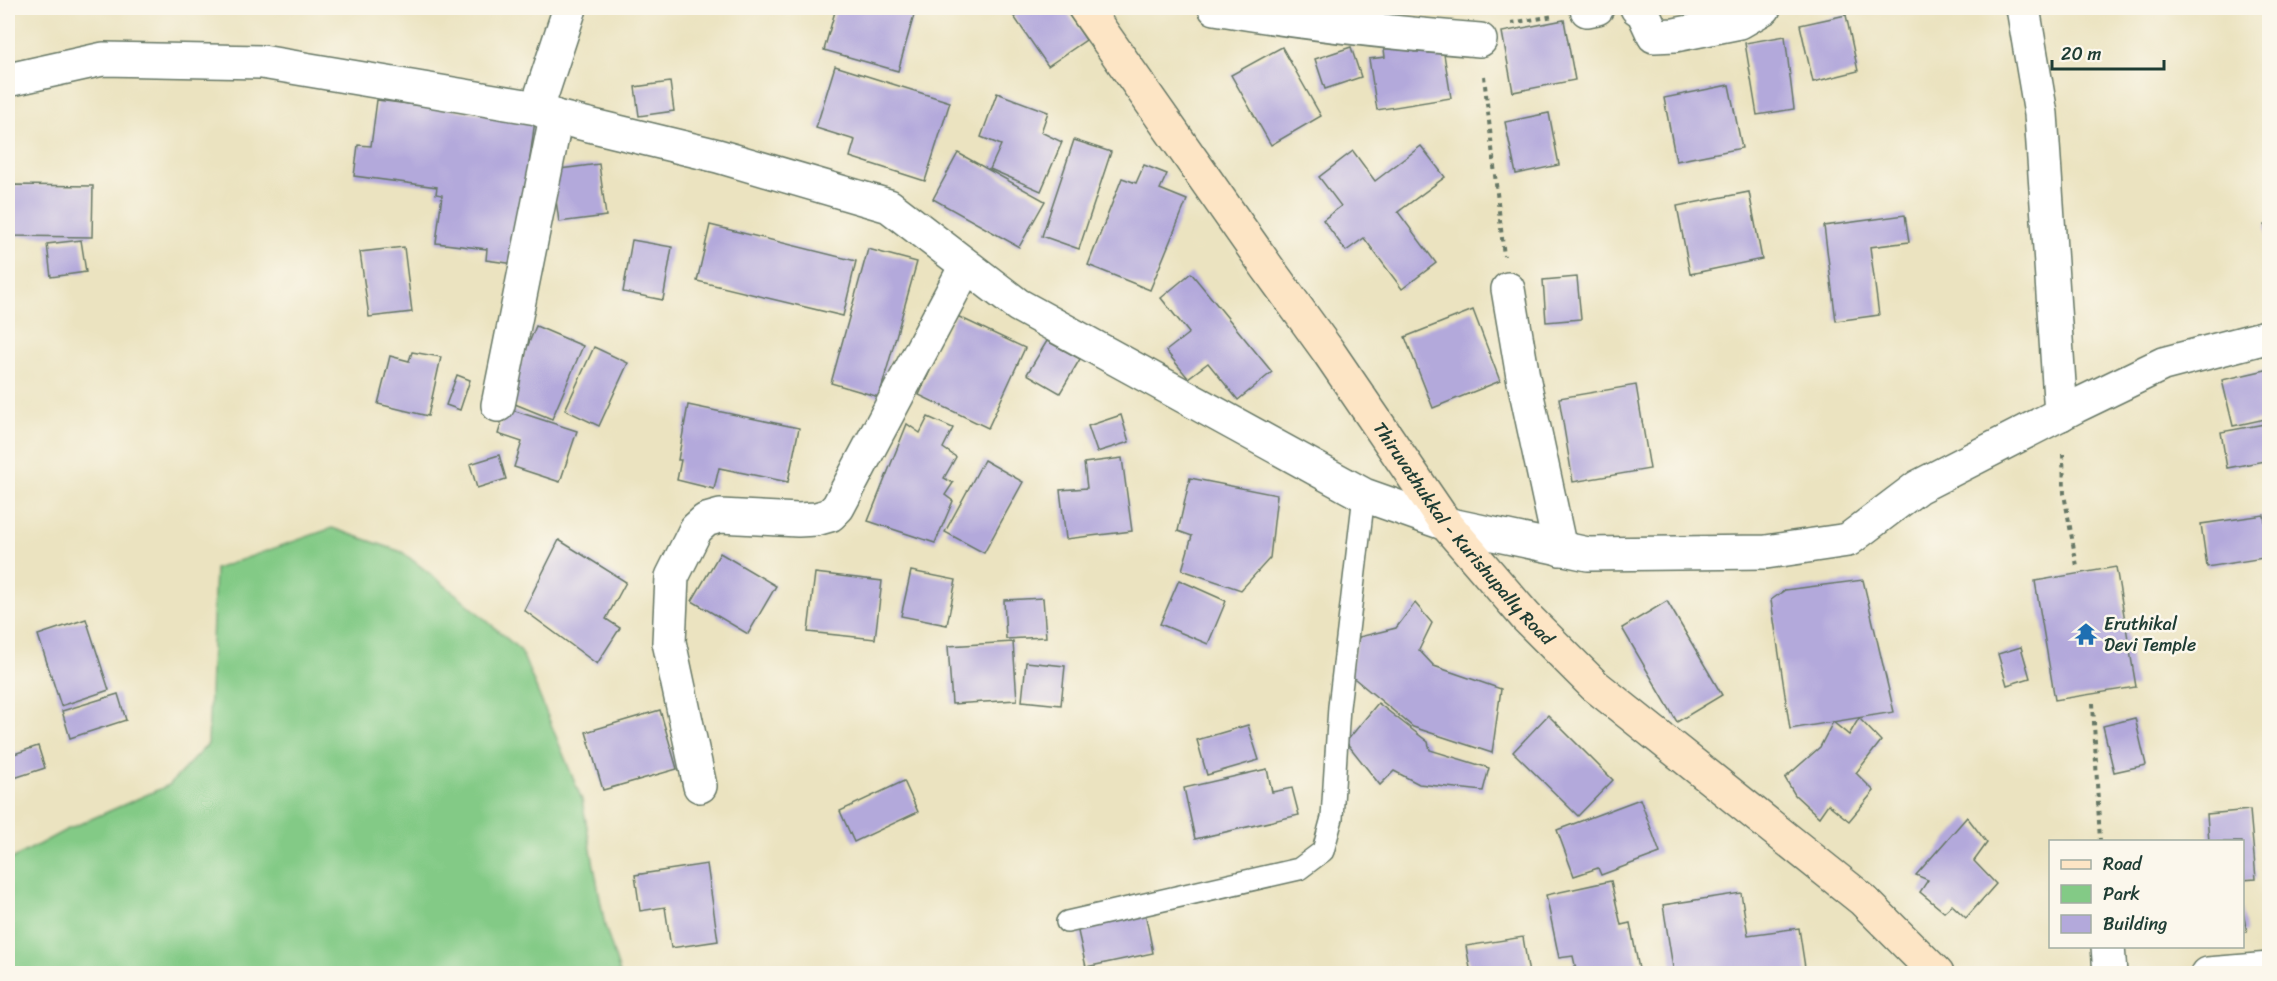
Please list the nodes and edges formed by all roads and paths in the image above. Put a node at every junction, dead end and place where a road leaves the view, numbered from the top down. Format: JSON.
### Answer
{"nodes":[{"id":1,"x":570,"y":8,"type":"edge"},
{"id":2,"x":1085,"y":8,"type":"edge"},
{"id":3,"x":1215,"y":8,"type":"edge"},
{"id":4,"x":1637,"y":8,"type":"edge"},
{"id":5,"x":1764,"y":8,"type":"edge"},
{"id":6,"x":2023,"y":8,"type":"edge"},
{"id":7,"x":1592,"y":9,"type":"edge"},
{"id":8,"x":1480,"y":40,"type":"junction"},
{"id":9,"x":8,"y":80,"type":"edge"},
{"id":10,"x":547,"y":112,"type":"junction"},
{"id":11,"x":966,"y":266,"type":"junction"},
{"id":12,"x":1508,"y":289,"type":"joint"},
{"id":13,"x":2270,"y":336,"type":"edge"},
{"id":14,"x":498,"y":405,"type":"dead end"},
{"id":15,"x":2061,"y":414,"type":"junction"},
{"id":16,"x":1364,"y":495,"type":"junction"},
{"id":17,"x":1446,"y":524,"type":"junction"},
{"id":18,"x":1560,"y":549,"type":"junction"},
{"id":19,"x":2077,"y":566,"type":"dead end"},
{"id":20,"x":2093,"y":703,"type":"dead end"},
{"id":21,"x":700,"y":786,"type":"dead end"},
{"id":22,"x":2100,"y":840,"type":"edge"},
{"id":23,"x":1067,"y":922,"type":"dead end"},
{"id":24,"x":2108,"y":948,"type":"edge"},
{"id":25,"x":2270,"y":969,"type":"edge"},
{"id":26,"x":1937,"y":974,"type":"edge"},
{"id":27,"x":2110,"y":974,"type":"edge"},
{"id":28,"x":2208,"y":974,"type":"edge"}],
"edges":[{"from":1,"to":10,"type":"street"},
{"from":2,"to":17,"type":"main road","name":"Thiruvathukkal - Kurishupally Road"},
{"from":3,"to":8,"type":"street"},
{"from":4,"to":5,"type":"street"},
{"from":6,"to":15,"type":"street"},
{"from":7,"to":8,"type":"path"},
{"from":8,"to":12,"type":"path"},
{"from":9,"to":10,"type":"street"},
{"from":10,"to":11,"type":"street"},
{"from":10,"to":14,"type":"street"},
{"from":11,"to":16,"type":"street"},
{"from":11,"to":21,"type":"street"},
{"from":12,"to":18,"type":"street"},
{"from":13,"to":15,"type":"street"},
{"from":15,"to":18,"type":"street"},
{"from":15,"to":19,"type":"path"},
{"from":16,"to":17,"type":"street"},
{"from":16,"to":23,"type":"lane"},
{"from":17,"to":18,"type":"street"},
{"from":17,"to":26,"type":"main road","name":"Thiruvathukkal - Kurishupally Road"},
{"from":20,"to":22,"type":"path"},
{"from":24,"to":27,"type":"street"},
{"from":25,"to":28,"type":"street"}]}
